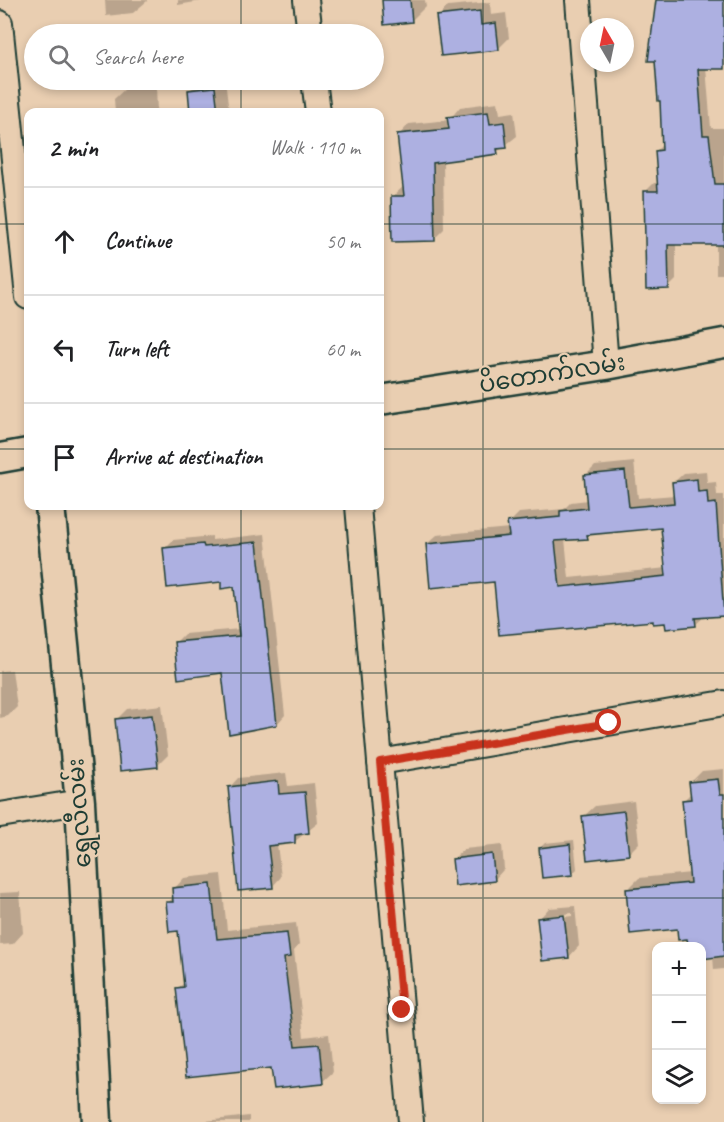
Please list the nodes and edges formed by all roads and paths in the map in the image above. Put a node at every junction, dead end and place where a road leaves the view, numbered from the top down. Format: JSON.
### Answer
{"nodes":[{"id":1,"x":306,"y":0,"type":"edge"},
{"id":2,"x":578,"y":0,"type":"edge"},
{"id":3,"x":0,"y":23,"type":"edge"},
{"id":4,"x":308,"y":24,"type":"edge"},
{"id":5,"x":315,"y":90,"type":"edge"},
{"id":6,"x":318,"y":108,"type":"edge"},
{"id":7,"x":24,"y":258,"type":"edge"},
{"id":8,"x":724,"y":343,"type":"edge"},
{"id":9,"x":606,"y":365,"type":"junction"},
{"id":10,"x":384,"y":399,"type":"edge"},
{"id":11,"x":24,"y":454,"type":"edge"},
{"id":12,"x":0,"y":458,"type":"edge"},
{"id":13,"x":50,"y":510,"type":"edge"},
{"id":14,"x":358,"y":510,"type":"edge"},
{"id":15,"x":724,"y":703,"type":"edge"},
{"id":16,"x":380,"y":762,"type":"junction"},
{"id":17,"x":80,"y":802,"type":"junction"},
{"id":18,"x":0,"y":815,"type":"edge"},
{"id":19,"x":96,"y":1122,"type":"edge"},
{"id":20,"x":411,"y":1122,"type":"edge"}],
"edges":[{"from":1,"to":4,"type":"street"},
{"from":2,"to":9,"type":"street"},
{"from":3,"to":7,"type":"street"},
{"from":5,"to":6,"type":"street"},
{"from":8,"to":9,"type":"street","name":"ပိတောက်လမ်း"},
{"from":9,"to":10,"type":"street","name":"ပိတောက်လမ်း"},
{"from":11,"to":12,"type":"street"},
{"from":13,"to":17,"type":"street","name":"ရွှေလီလမ်း"},
{"from":14,"to":16,"type":"street"},
{"from":15,"to":16,"type":"street"},
{"from":16,"to":20,"type":"street"},
{"from":17,"to":18,"type":"street"},
{"from":17,"to":19,"type":"street","name":"ရွှေလီလမ်း"}]}
